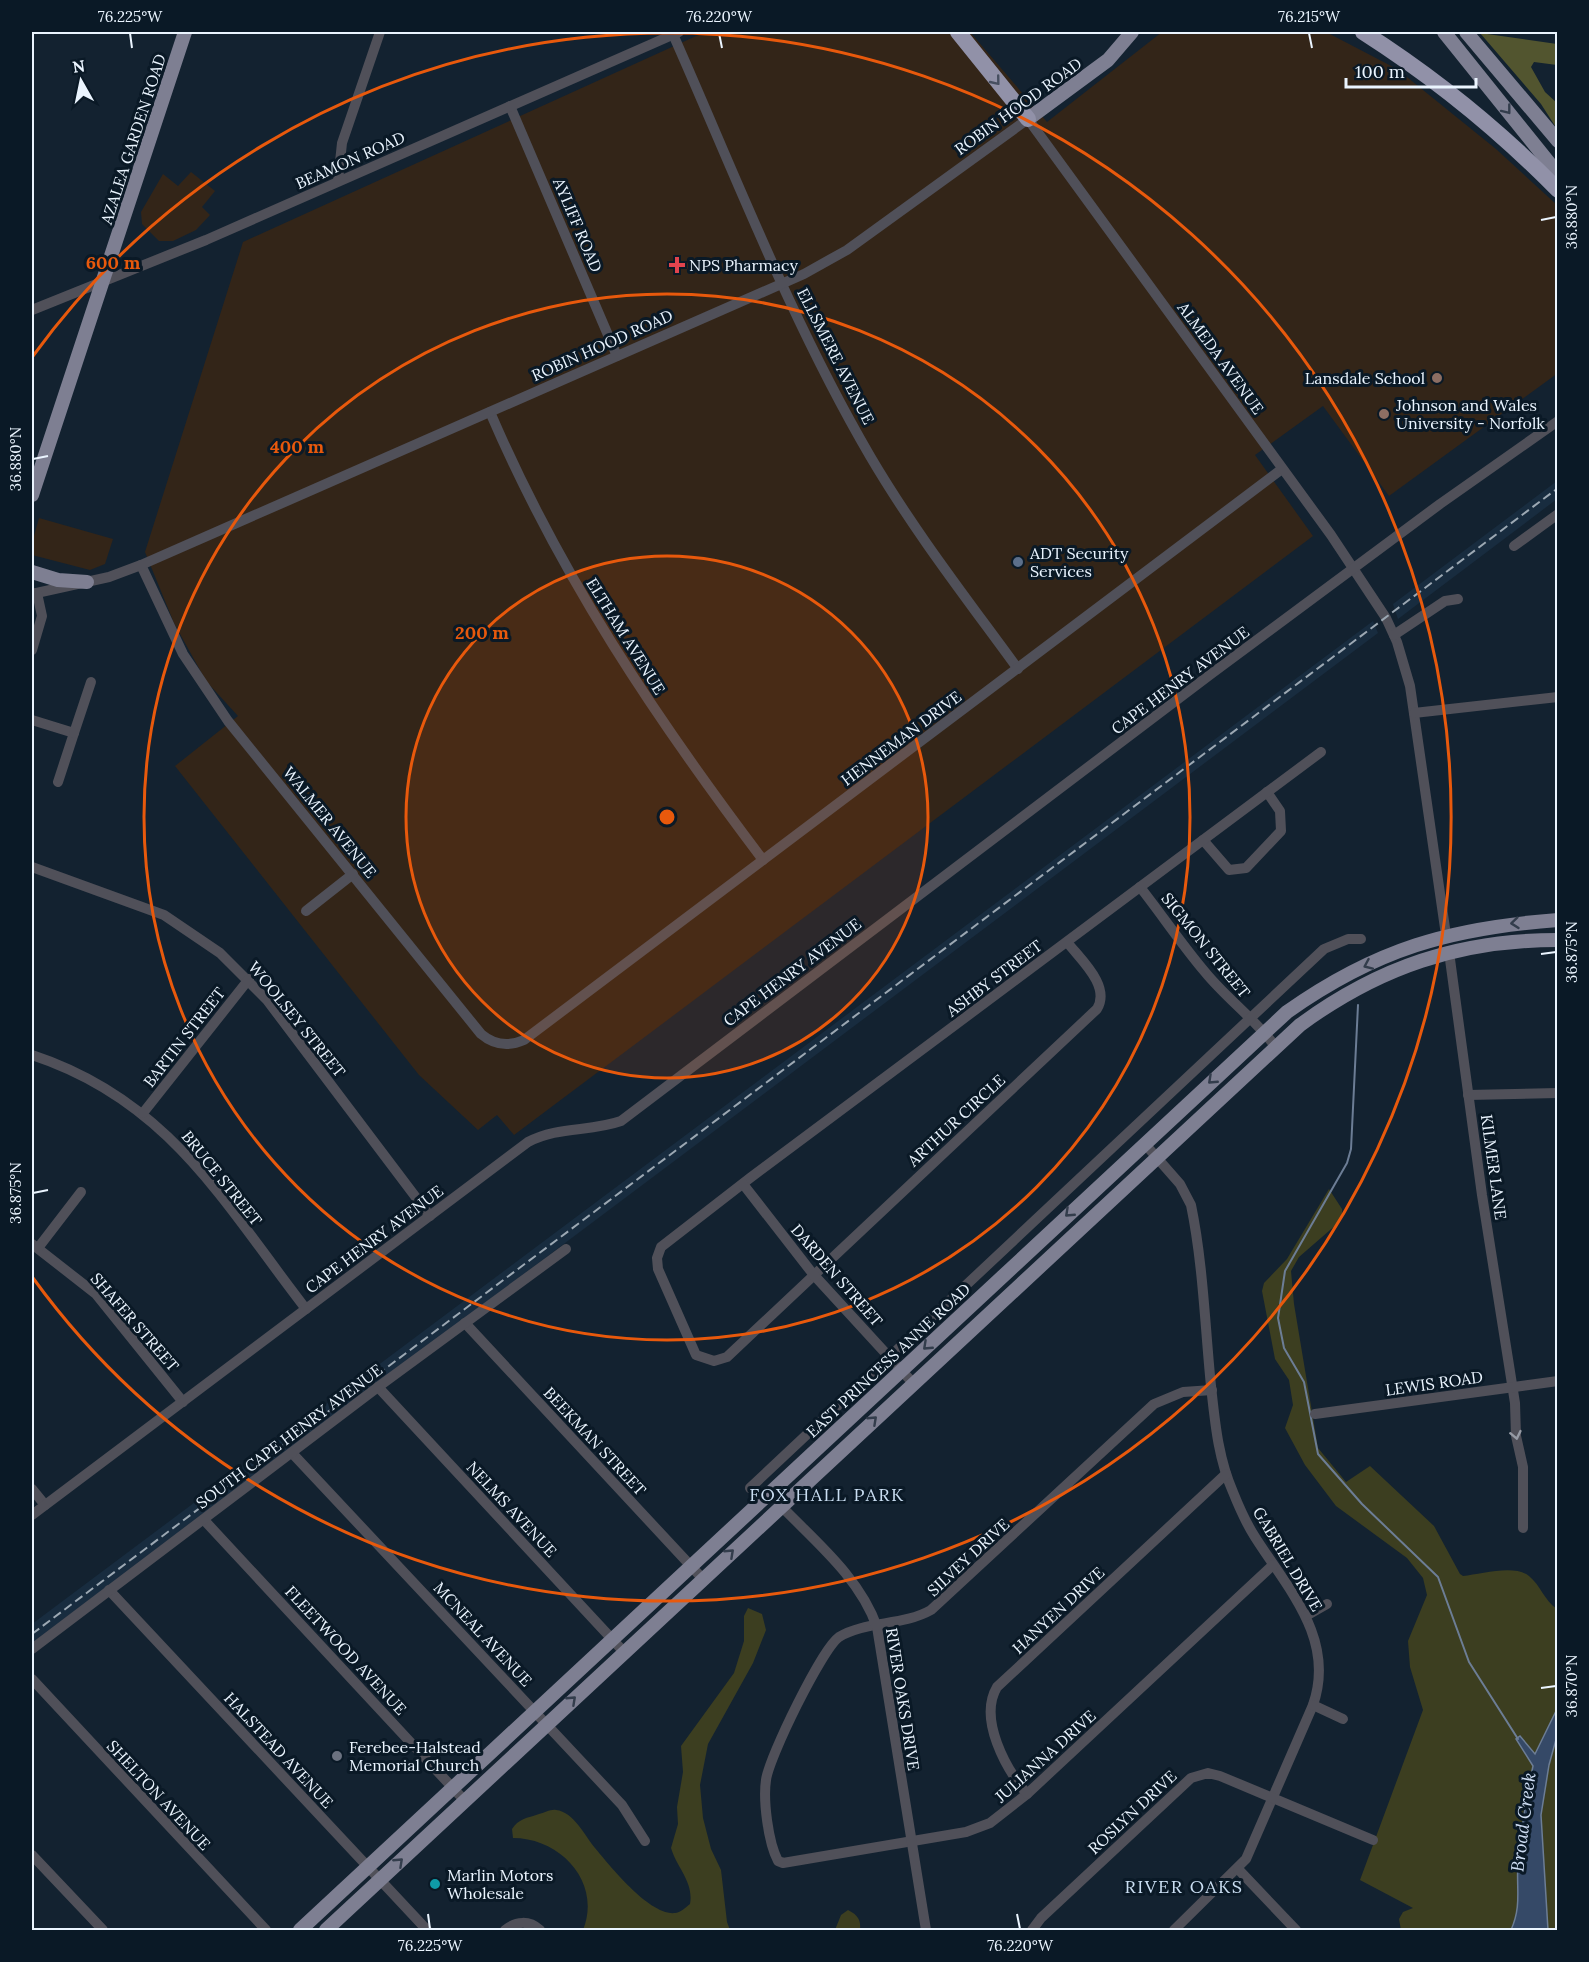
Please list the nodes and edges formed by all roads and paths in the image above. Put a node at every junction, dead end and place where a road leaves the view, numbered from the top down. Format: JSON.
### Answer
{"nodes":[{"id":1,"x":185,"y":32,"type":"edge"},
{"id":2,"x":380,"y":32,"type":"edge"},
{"id":3,"x":674,"y":32,"type":"edge"},
{"id":4,"x":958,"y":32,"type":"edge"},
{"id":5,"x":1363,"y":32,"type":"edge"},
{"id":6,"x":1444,"y":32,"type":"edge"},
{"id":7,"x":1466,"y":32,"type":"edge"},
{"id":8,"x":1132,"y":33,"type":"edge"},
{"id":9,"x":510,"y":106,"type":"junction"},
{"id":10,"x":1028,"y":119,"type":"junction"},
{"id":11,"x":1557,"y":141,"type":"edge"},
{"id":12,"x":1557,"y":174,"type":"edge"},
{"id":13,"x":338,"y":182,"type":"junction"},
{"id":14,"x":1557,"y":190,"type":"edge"},
{"id":15,"x":103,"y":280,"type":"junction"},
{"id":16,"x":783,"y":284,"type":"junction"},
{"id":17,"x":32,"y":310,"type":"edge"},
{"id":18,"x":617,"y":356,"type":"junction"},
{"id":19,"x":490,"y":412,"type":"junction"},
{"id":20,"x":1557,"y":421,"type":"edge"},
{"id":21,"x":1282,"y":469,"type":"junction"},
{"id":22,"x":32,"y":495,"type":"edge"},
{"id":23,"x":1557,"y":514,"type":"edge"},
{"id":24,"x":1514,"y":546,"type":"dead end"},
{"id":25,"x":141,"y":565,"type":"junction"},
{"id":26,"x":1353,"y":569,"type":"junction"},
{"id":27,"x":32,"y":572,"type":"edge"},
{"id":28,"x":87,"y":582,"type":"junction"},
{"id":29,"x":34,"y":593,"type":"edge"},
{"id":30,"x":1458,"y":598,"type":"dead end"},
{"id":31,"x":1386,"y":618,"type":"joint"},
{"id":32,"x":1394,"y":635,"type":"junction"},
{"id":33,"x":32,"y":650,"type":"edge"},
{"id":34,"x":1018,"y":669,"type":"junction"},
{"id":35,"x":92,"y":682,"type":"dead end"},
{"id":36,"x":1557,"y":697,"type":"edge"},
{"id":37,"x":1414,"y":713,"type":"junction"},
{"id":38,"x":32,"y":720,"type":"edge"},
{"id":39,"x":74,"y":733,"type":"junction"},
{"id":40,"x":1321,"y":752,"type":"dead end"},
{"id":41,"x":58,"y":782,"type":"dead end"},
{"id":42,"x":1267,"y":792,"type":"junction"},
{"id":43,"x":1203,"y":840,"type":"junction"},
{"id":44,"x":763,"y":860,"type":"junction"},
{"id":45,"x":32,"y":867,"type":"edge"},
{"id":46,"x":353,"y":874,"type":"junction"},
{"id":47,"x":1140,"y":887,"type":"junction"},
{"id":48,"x":306,"y":911,"type":"dead end"},
{"id":49,"x":1557,"y":920,"type":"edge"},
{"id":50,"x":1361,"y":939,"type":"dead end"},
{"id":51,"x":1557,"y":940,"type":"edge"},
{"id":52,"x":1067,"y":942,"type":"junction"},
{"id":53,"x":1448,"y":944,"type":"junction"},
{"id":54,"x":249,"y":979,"type":"junction"},
{"id":55,"x":1251,"y":1017,"type":"junction"},
{"id":56,"x":536,"y":1030,"type":"joint"},
{"id":57,"x":1264,"y":1032,"type":"junction"},
{"id":58,"x":1275,"y":1046,"type":"junction"},
{"id":59,"x":32,"y":1055,"type":"edge"},
{"id":60,"x":1557,"y":1093,"type":"edge"},
{"id":61,"x":1468,"y":1095,"type":"junction"},
{"id":62,"x":143,"y":1113,"type":"junction"},
{"id":63,"x":1144,"y":1143,"type":"junction"},
{"id":64,"x":1156,"y":1157,"type":"junction"},
{"id":65,"x":743,"y":1184,"type":"junction"},
{"id":66,"x":81,"y":1192,"type":"dead end"},
{"id":67,"x":430,"y":1216,"type":"junction"},
{"id":68,"x":35,"y":1246,"type":"edge"},
{"id":69,"x":566,"y":1249,"type":"dead end"},
{"id":70,"x":813,"y":1274,"type":"junction"},
{"id":71,"x":778,"y":1307,"type":"joint"},
{"id":72,"x":306,"y":1309,"type":"junction"},
{"id":73,"x":465,"y":1323,"type":"junction"},
{"id":74,"x":889,"y":1358,"type":"junction"},
{"id":75,"x":901,"y":1370,"type":"junction"},
{"id":76,"x":1557,"y":1381,"type":"edge"},
{"id":77,"x":913,"y":1383,"type":"junction"},
{"id":78,"x":378,"y":1387,"type":"junction"},
{"id":79,"x":1510,"y":1387,"type":"junction"},
{"id":80,"x":1212,"y":1390,"type":"junction"},
{"id":81,"x":183,"y":1402,"type":"junction"},
{"id":82,"x":1315,"y":1414,"type":"dead end"},
{"id":83,"x":292,"y":1453,"type":"junction"},
{"id":84,"x":1226,"y":1474,"type":"junction"},
{"id":85,"x":750,"y":1488,"type":"dead end"},
{"id":86,"x":32,"y":1489,"type":"edge"},
{"id":87,"x":45,"y":1505,"type":"junction"},
{"id":88,"x":781,"y":1506,"type":"junction"},
{"id":89,"x":32,"y":1515,"type":"edge"},
{"id":90,"x":204,"y":1520,"type":"junction"},
{"id":91,"x":1523,"y":1528,"type":"dead end"},
{"id":92,"x":1273,"y":1565,"type":"junction"},
{"id":93,"x":691,"y":1566,"type":"junction"},
{"id":94,"x":703,"y":1579,"type":"junction"},
{"id":95,"x":109,"y":1590,"type":"junction"},
{"id":96,"x":1327,"y":1604,"type":"dead end"},
{"id":97,"x":1306,"y":1616,"type":"junction"},
{"id":98,"x":877,"y":1627,"type":"junction"},
{"id":99,"x":612,"y":1640,"type":"junction"},
{"id":100,"x":32,"y":1649,"type":"edge"},
{"id":101,"x":624,"y":1652,"type":"junction"},
{"id":102,"x":32,"y":1679,"type":"edge"},
{"id":103,"x":1312,"y":1705,"type":"junction"},
{"id":104,"x":535,"y":1711,"type":"junction"},
{"id":105,"x":1343,"y":1719,"type":"dead end"},
{"id":106,"x":547,"y":1724,"type":"junction"},
{"id":107,"x":453,"y":1787,"type":"junction"},
{"id":108,"x":1027,"y":1794,"type":"junction"},
{"id":109,"x":1274,"y":1798,"type":"junction"},
{"id":110,"x":465,"y":1800,"type":"junction"},
{"id":111,"x":1373,"y":1840,"type":"dead end"},
{"id":112,"x":645,"y":1841,"type":"dead end"},
{"id":113,"x":911,"y":1842,"type":"junction"},
{"id":114,"x":32,"y":1855,"type":"edge"},
{"id":115,"x":783,"y":1863,"type":"joint"},
{"id":116,"x":368,"y":1867,"type":"junction"},
{"id":117,"x":1238,"y":1869,"type":"junction"},
{"id":118,"x":380,"y":1880,"type":"junction"},
{"id":119,"x":103,"y":1930,"type":"edge"},
{"id":120,"x":266,"y":1930,"type":"edge"},
{"id":121,"x":300,"y":1930,"type":"edge"},
{"id":122,"x":326,"y":1930,"type":"edge"},
{"id":123,"x":427,"y":1930,"type":"edge"},
{"id":124,"x":505,"y":1930,"type":"edge"},
{"id":125,"x":540,"y":1930,"type":"edge"},
{"id":126,"x":926,"y":1930,"type":"edge"},
{"id":127,"x":1032,"y":1930,"type":"edge"},
{"id":128,"x":1174,"y":1930,"type":"edge"},
{"id":129,"x":1296,"y":1930,"type":"edge"}],
"edges":[{"from":1,"to":15,"type":"main road","name":"AZALEA GARDEN ROAD"},
{"from":2,"to":13,"type":"street"},
{"from":3,"to":9,"type":"street","name":"BEAMON ROAD"},
{"from":3,"to":16,"type":"street","name":"ELLSMERE AVENUE"},
{"from":4,"to":10,"type":"highway","one_way":true},
{"from":5,"to":14,"type":"highway"},
{"from":6,"to":12,"type":"main road","one_way":true},
{"from":7,"to":11,"type":"main road"},
{"from":8,"to":10,"type":"main road","name":"ROBIN HOOD ROAD"},
{"from":9,"to":13,"type":"street","name":"BEAMON ROAD"},
{"from":9,"to":18,"type":"street","name":"AYLIFF ROAD"},
{"from":10,"to":16,"type":"street","name":"ROBIN HOOD ROAD"},
{"from":10,"to":21,"type":"street","name":"ALMEDA AVENUE"},
{"from":13,"to":15,"type":"street","name":"BEAMON ROAD"},
{"from":15,"to":17,"type":"street","name":"BEAMON ROAD"},
{"from":15,"to":22,"type":"main road","name":"AZALEA GARDEN ROAD"},
{"from":16,"to":18,"type":"street","name":"ROBIN HOOD ROAD"},
{"from":16,"to":34,"type":"street","name":"ELLSMERE AVENUE"},
{"from":18,"to":19,"type":"street","name":"ROBIN HOOD ROAD"},
{"from":19,"to":25,"type":"street","name":"ROBIN HOOD ROAD"},
{"from":19,"to":44,"type":"street","name":"ELTHAM AVENUE"},
{"from":20,"to":26,"type":"street","name":"CAPE HENRY AVENUE"},
{"from":21,"to":26,"type":"street","name":"ALMEDA AVENUE"},
{"from":21,"to":34,"type":"street","name":"HENNEMAN DRIVE"},
{"from":23,"to":24,"type":"street"},
{"from":25,"to":28,"type":"street","name":"ROBIN HOOD ROAD"},
{"from":25,"to":46,"type":"street","name":"WALMER AVENUE"},
{"from":26,"to":31,"type":"street","name":"ALMEDA AVENUE"},
{"from":26,"to":67,"type":"street","name":"CAPE HENRY AVENUE"},
{"from":27,"to":28,"type":"main road"},
{"from":28,"to":29,"type":"street","name":"ROBIN HOOD ROAD"},
{"from":29,"to":33,"type":"street"},
{"from":30,"to":32,"type":"street"},
{"from":31,"to":32,"type":"street","name":"KILMER LANE"},
{"from":32,"to":37,"type":"street","name":"KILMER LANE"},
{"from":34,"to":44,"type":"street","name":"HENNEMAN DRIVE"},
{"from":35,"to":39,"type":"street"},
{"from":36,"to":37,"type":"street"},
{"from":37,"to":53,"type":"street","name":"KILMER LANE"},
{"from":38,"to":39,"type":"street"},
{"from":39,"to":41,"type":"street"},
{"from":40,"to":42,"type":"street","name":"ASHBY STREET"},
{"from":42,"to":43,"type":"street","name":"ASHBY STREET"},
{"from":42,"to":43,"type":"street"},
{"from":43,"to":47,"type":"street","name":"ASHBY STREET"},
{"from":44,"to":56,"type":"street","name":"HENNEMAN DRIVE"},
{"from":45,"to":54,"type":"street","name":"WOOLSEY STREET"},
{"from":46,"to":48,"type":"street"},
{"from":46,"to":56,"type":"street","name":"WALMER AVENUE"},
{"from":47,"to":52,"type":"street","name":"ASHBY STREET"},
{"from":47,"to":55,"type":"street","name":"SIGMON STREET"},
{"from":49,"to":53,"type":"main road","one_way":true},
{"from":50,"to":55,"type":"street"},
{"from":51,"to":53,"type":"main road","name":"EAST PRINCESS ANNE ROAD"},
{"from":52,"to":65,"type":"street","name":"ASHBY STREET"},
{"from":52,"to":70,"type":"street","name":"ARTHUR CIRCLE"},
{"from":53,"to":57,"type":"main road","name":"EAST PRINCESS ANNE ROAD","one_way":true},
{"from":53,"to":58,"type":"main road","name":"EAST PRINCESS ANNE ROAD"},
{"from":53,"to":61,"type":"street","name":"KILMER LANE"},
{"from":54,"to":62,"type":"street","name":"BARTIN STREET"},
{"from":54,"to":67,"type":"street","name":"WOOLSEY STREET"},
{"from":55,"to":57,"type":"street","name":"SIGMON STREET"},
{"from":55,"to":74,"type":"street"},
{"from":57,"to":58,"type":"street","name":"SIGMON STREET"},
{"from":57,"to":63,"type":"main road","name":"EAST PRINCESS ANNE ROAD","one_way":true},
{"from":58,"to":64,"type":"main road","name":"EAST PRINCESS ANNE ROAD"},
{"from":59,"to":62,"type":"street","name":"BRUCE STREET"},
{"from":60,"to":61,"type":"street"},
{"from":61,"to":79,"type":"street","name":"KILMER LANE"},
{"from":62,"to":72,"type":"street","name":"BRUCE STREET"},
{"from":63,"to":64,"type":"street","name":"GABRIEL DRIVE"},
{"from":63,"to":75,"type":"main road","name":"EAST PRINCESS ANNE ROAD","one_way":true},
{"from":64,"to":77,"type":"main road","name":"EAST PRINCESS ANNE ROAD"},
{"from":64,"to":80,"type":"street","name":"GABRIEL DRIVE"},
{"from":65,"to":70,"type":"street","name":"DARDEN STREET"},
{"from":65,"to":71,"type":"street","name":"ASHBY STREET"},
{"from":66,"to":68,"type":"street"},
{"from":67,"to":72,"type":"street","name":"CAPE HENRY AVENUE"},
{"from":68,"to":81,"type":"street","name":"SHAFER STREET"},
{"from":69,"to":73,"type":"street","name":"SOUTH CAPE HENRY AVENUE"},
{"from":70,"to":71,"type":"street","name":"ARTHUR CIRCLE"},
{"from":70,"to":74,"type":"street","name":"DARDEN STREET"},
{"from":72,"to":81,"type":"street","name":"CAPE HENRY AVENUE"},
{"from":73,"to":78,"type":"street","name":"SOUTH CAPE HENRY AVENUE"},
{"from":73,"to":93,"type":"street","name":"BEEKMAN STREET"},
{"from":74,"to":75,"type":"street","name":"DARDEN STREET"},
{"from":74,"to":85,"type":"street"},
{"from":75,"to":77,"type":"street","name":"DARDEN STREET"},
{"from":75,"to":93,"type":"main road","name":"EAST PRINCESS ANNE ROAD"},
{"from":76,"to":79,"type":"street","name":"LEWIS ROAD"},
{"from":88,"to":77,"type":"main road","name":"EAST PRINCESS ANNE ROAD","one_way":true},
{"from":78,"to":83,"type":"street","name":"SOUTH CAPE HENRY AVENUE"},
{"from":78,"to":99,"type":"street","name":"NELMS AVENUE"},
{"from":79,"to":82,"type":"street","name":"LEWIS ROAD"},
{"from":79,"to":91,"type":"street","name":"KILMER LANE","one_way":true},
{"from":80,"to":84,"type":"street","name":"GABRIEL DRIVE"},
{"from":80,"to":98,"type":"street","name":"SILVEY DRIVE"},
{"from":81,"to":87,"type":"street","name":"CAPE HENRY AVENUE"},
{"from":83,"to":90,"type":"street","name":"SOUTH CAPE HENRY AVENUE"},
{"from":83,"to":104,"type":"street","name":"MCNEAL AVENUE"},
{"from":84,"to":92,"type":"street","name":"GABRIEL DRIVE"},
{"from":84,"to":108,"type":"street","name":"HANYEN DRIVE"},
{"from":86,"to":87,"type":"street"},
{"from":87,"to":89,"type":"street","name":"CAPE HENRY AVENUE"},
{"from":94,"to":88,"type":"main road","name":"EAST PRINCESS ANNE ROAD","one_way":true},
{"from":88,"to":98,"type":"street","name":"RIVER OAKS DRIVE"},
{"from":90,"to":95,"type":"street","name":"SOUTH CAPE HENRY AVENUE"},
{"from":90,"to":107,"type":"street","name":"FLEETWOOD AVENUE"},
{"from":92,"to":97,"type":"street","name":"GABRIEL DRIVE"},
{"from":92,"to":108,"type":"street","name":"JULIANNA DRIVE"},
{"from":93,"to":94,"type":"street","name":"BEEKMAN STREET"},
{"from":93,"to":99,"type":"main road","name":"EAST PRINCESS ANNE ROAD"},
{"from":94,"to":101,"type":"main road","name":"EAST PRINCESS ANNE ROAD"},
{"from":95,"to":100,"type":"street","name":"SOUTH CAPE HENRY AVENUE"},
{"from":95,"to":116,"type":"street","name":"HALSTEAD AVENUE"},
{"from":96,"to":97,"type":"street"},
{"from":97,"to":103,"type":"street","name":"GABRIEL DRIVE"},
{"from":98,"to":113,"type":"street","name":"RIVER OAKS DRIVE"},
{"from":98,"to":115,"type":"street","name":"SILVEY DRIVE"},
{"from":99,"to":101,"type":"street","name":"NELMS AVENUE"},
{"from":99,"to":104,"type":"main road","name":"EAST PRINCESS ANNE ROAD"},
{"from":106,"to":101,"type":"main road","name":"EAST PRINCESS ANNE ROAD","one_way":true},
{"from":102,"to":120,"type":"street","name":"SHELTON AVENUE"},
{"from":103,"to":105,"type":"street"},
{"from":103,"to":109,"type":"street","name":"GABRIEL DRIVE"},
{"from":104,"to":106,"type":"street","name":"MCNEAL AVENUE"},
{"from":104,"to":107,"type":"main road","name":"EAST PRINCESS ANNE ROAD"},
{"from":106,"to":110,"type":"main road","name":"EAST PRINCESS ANNE ROAD"},
{"from":106,"to":112,"type":"street","name":"MCNEAL AVENUE"},
{"from":107,"to":110,"type":"street","name":"FLEETWOOD AVENUE"},
{"from":107,"to":116,"type":"main road","name":"EAST PRINCESS ANNE ROAD"},
{"from":108,"to":113,"type":"street","name":"JULIANNA DRIVE"},
{"from":109,"to":111,"type":"street","name":"ROSLYN DRIVE"},
{"from":109,"to":117,"type":"street","name":"GABRIEL DRIVE"},
{"from":109,"to":127,"type":"street","name":"ROSLYN DRIVE"},
{"from":118,"to":110,"type":"main road","name":"EAST PRINCESS ANNE ROAD","one_way":true},
{"from":113,"to":115,"type":"street","name":"JULIANNA DRIVE"},
{"from":113,"to":126,"type":"street","name":"RIVER OAKS DRIVE"},
{"from":114,"to":119,"type":"street"},
{"from":116,"to":118,"type":"street","name":"HALSTEAD AVENUE"},
{"from":116,"to":121,"type":"main road","name":"EAST PRINCESS ANNE ROAD"},
{"from":117,"to":128,"type":"street","name":"GABRIEL DRIVE"},
{"from":117,"to":129,"type":"street"},
{"from":118,"to":122,"type":"main road","name":"EAST PRINCESS ANNE ROAD"},
{"from":118,"to":123,"type":"street","name":"HALSTEAD AVENUE"},
{"from":124,"to":125,"type":"street"}]}
